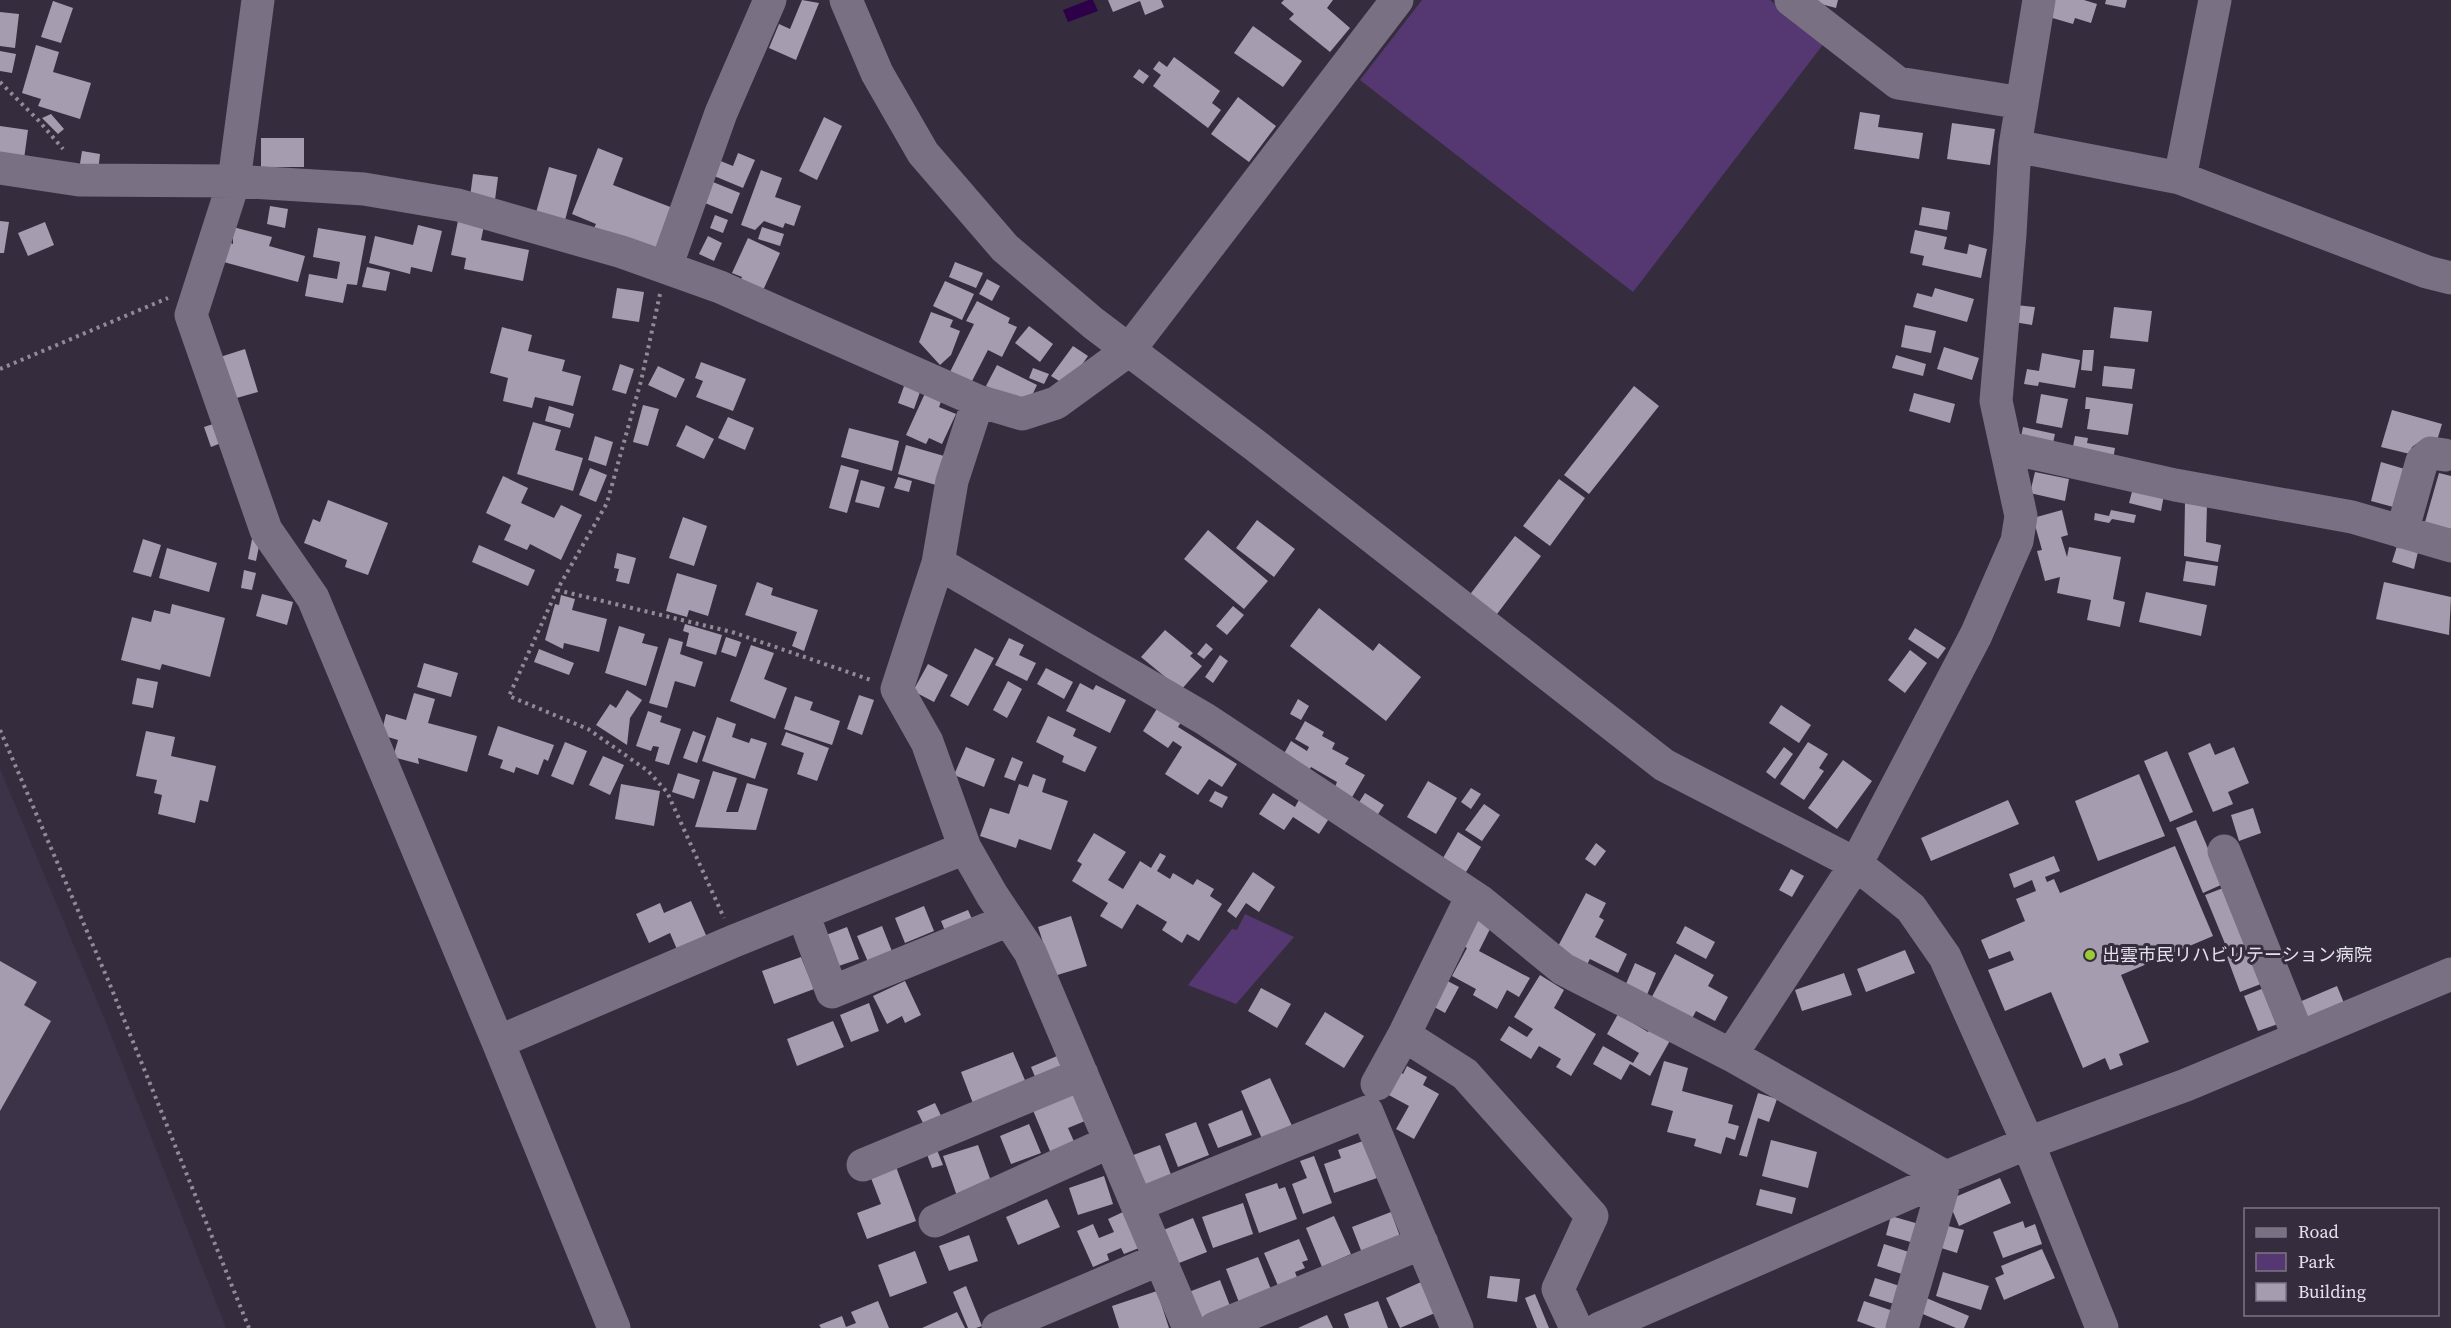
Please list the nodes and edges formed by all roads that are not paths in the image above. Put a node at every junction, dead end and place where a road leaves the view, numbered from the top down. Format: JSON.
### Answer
{"nodes":[{"id":1,"x":258,"y":0,"type":"edge"},
{"id":2,"x":770,"y":0,"type":"edge"},
{"id":3,"x":846,"y":0,"type":"edge"},
{"id":4,"x":1397,"y":0,"type":"edge"},
{"id":5,"x":1791,"y":0,"type":"edge"},
{"id":6,"x":2040,"y":0,"type":"edge"},
{"id":7,"x":2215,"y":0,"type":"edge"},
{"id":8,"x":2022,"y":103,"type":"junction"},
{"id":9,"x":2015,"y":146,"type":"junction"},
{"id":10,"x":0,"y":168,"type":"edge"},
{"id":11,"x":2180,"y":178,"type":"junction"},
{"id":12,"x":234,"y":182,"type":"junction"},
{"id":13,"x":666,"y":267,"type":"junction"},
{"id":14,"x":2451,"y":278,"type":"edge"},
{"id":15,"x":1129,"y":350,"type":"junction"},
{"id":16,"x":978,"y":401,"type":"junction"},
{"id":17,"x":2006,"y":447,"type":"junction"},
{"id":18,"x":2445,"y":455,"type":"dead end"},
{"id":19,"x":2402,"y":532,"type":"junction"},
{"id":20,"x":2451,"y":546,"type":"edge"},
{"id":21,"x":938,"y":563,"type":"junction"},
{"id":22,"x":966,"y":848,"type":"junction"},
{"id":23,"x":2224,"y":851,"type":"dead end"},
{"id":24,"x":1856,"y":864,"type":"junction"},
{"id":25,"x":1472,"y":896,"type":"junction"},
{"id":26,"x":803,"y":914,"type":"junction"},
{"id":27,"x":1009,"y":920,"type":"junction"},
{"id":28,"x":2451,"y":974,"type":"edge"},
{"id":29,"x":1404,"y":1035,"type":"junction"},
{"id":30,"x":2300,"y":1038,"type":"junction"},
{"id":31,"x":498,"y":1042,"type":"junction"},
{"id":32,"x":1731,"y":1055,"type":"junction"},
{"id":33,"x":1082,"y":1074,"type":"junction"},
{"id":34,"x":1377,"y":1084,"type":"dead end"},
{"id":35,"x":1110,"y":1142,"type":"junction"},
{"id":36,"x":2028,"y":1143,"type":"junction"},
{"id":37,"x":863,"y":1165,"type":"dead end"},
{"id":38,"x":1946,"y":1177,"type":"junction"},
{"id":39,"x":1137,"y":1205,"type":"junction"},
{"id":40,"x":935,"y":1221,"type":"dead end"},
{"id":41,"x":1422,"y":1244,"type":"junction"},
{"id":42,"x":1160,"y":1259,"type":"junction"},
{"id":43,"x":614,"y":1328,"type":"edge"},
{"id":44,"x":998,"y":1328,"type":"edge"},
{"id":45,"x":1189,"y":1328,"type":"edge"},
{"id":46,"x":1215,"y":1328,"type":"edge"},
{"id":47,"x":1457,"y":1328,"type":"edge"},
{"id":48,"x":1576,"y":1328,"type":"edge"},
{"id":49,"x":1600,"y":1328,"type":"edge"},
{"id":50,"x":1902,"y":1328,"type":"edge"},
{"id":51,"x":2102,"y":1328,"type":"edge"}],
"edges":[{"from":1,"to":12,"type":"street"},
{"from":2,"to":13,"type":"street"},
{"from":3,"to":15,"type":"street"},
{"from":4,"to":15,"type":"street"},
{"from":5,"to":8,"type":"street"},
{"from":6,"to":8,"type":"street"},
{"from":7,"to":11,"type":"street"},
{"from":8,"to":9,"type":"street"},
{"from":9,"to":11,"type":"street"},
{"from":9,"to":17,"type":"street"},
{"from":10,"to":12,"type":"street"},
{"from":11,"to":14,"type":"street"},
{"from":12,"to":13,"type":"street"},
{"from":12,"to":31,"type":"street"},
{"from":13,"to":16,"type":"street"},
{"from":15,"to":16,"type":"street"},
{"from":15,"to":24,"type":"street"},
{"from":16,"to":21,"type":"street"},
{"from":17,"to":19,"type":"street"},
{"from":17,"to":24,"type":"street"},
{"from":18,"to":19,"type":"street"},
{"from":19,"to":20,"type":"street"},
{"from":21,"to":22,"type":"street"},
{"from":21,"to":25,"type":"street"},
{"from":22,"to":26,"type":"street"},
{"from":22,"to":27,"type":"street"},
{"from":23,"to":30,"type":"street"},
{"from":24,"to":32,"type":"street"},
{"from":24,"to":36,"type":"street"},
{"from":25,"to":29,"type":"street"},
{"from":25,"to":32,"type":"street"},
{"from":26,"to":27,"type":"street"},
{"from":26,"to":31,"type":"street"},
{"from":27,"to":33,"type":"street"},
{"from":28,"to":30,"type":"street"},
{"from":29,"to":34,"type":"street"},
{"from":29,"to":48,"type":"street"},
{"from":30,"to":36,"type":"street"},
{"from":31,"to":43,"type":"street"},
{"from":32,"to":38,"type":"street"},
{"from":33,"to":35,"type":"street"},
{"from":33,"to":37,"type":"street"},
{"from":35,"to":39,"type":"street"},
{"from":35,"to":40,"type":"street"},
{"from":36,"to":38,"type":"street"},
{"from":36,"to":51,"type":"street"},
{"from":38,"to":49,"type":"street"},
{"from":38,"to":50,"type":"street"},
{"from":39,"to":41,"type":"street"},
{"from":39,"to":42,"type":"street"},
{"from":41,"to":46,"type":"street"},
{"from":41,"to":47,"type":"street"},
{"from":42,"to":44,"type":"street"},
{"from":42,"to":45,"type":"street"}]}
